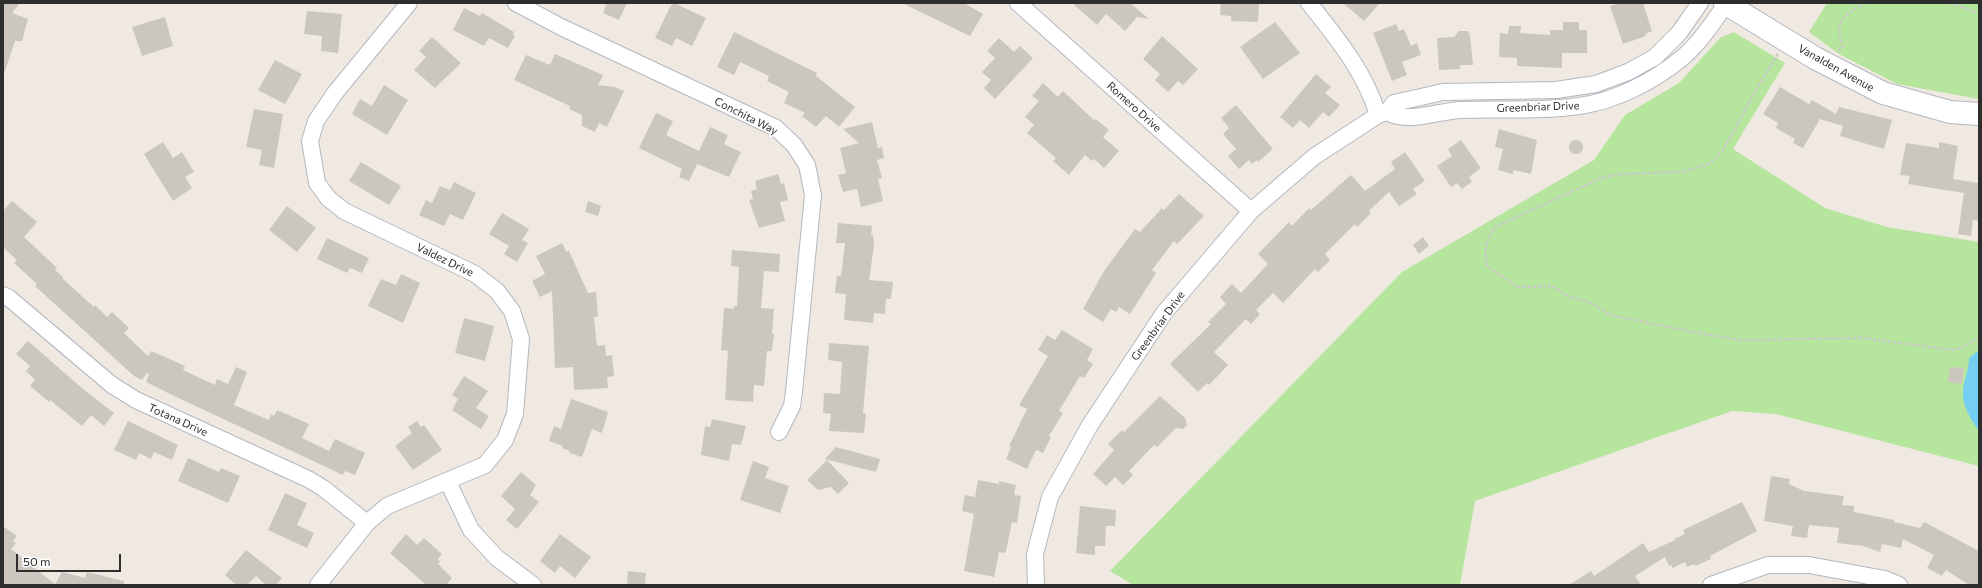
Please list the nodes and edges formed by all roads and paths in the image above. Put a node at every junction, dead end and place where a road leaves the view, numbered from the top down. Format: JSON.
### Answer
{"nodes":[{"id":1,"x":516,"y":3,"type":"edge"},
{"id":2,"x":1018,"y":3,"type":"edge"},
{"id":3,"x":1308,"y":3,"type":"edge"},
{"id":4,"x":1700,"y":3,"type":"edge"},
{"id":5,"x":1726,"y":3,"type":"edge"},
{"id":6,"x":1865,"y":3,"type":"edge"},
{"id":7,"x":1950,"y":3,"type":"edge"},
{"id":8,"x":405,"y":4,"type":"edge"},
{"id":9,"x":1979,"y":12,"type":"edge"},
{"id":10,"x":1794,"y":45,"type":"junction"},
{"id":11,"x":1815,"y":58,"type":"junction"},
{"id":12,"x":1382,"y":114,"type":"junction"},
{"id":13,"x":1979,"y":114,"type":"edge"},
{"id":14,"x":1251,"y":211,"type":"junction"},
{"id":15,"x":3,"y":295,"type":"edge"},
{"id":16,"x":1979,"y":338,"type":"edge"},
{"id":17,"x":779,"y":432,"type":"dead end"},
{"id":18,"x":448,"y":482,"type":"junction"},
{"id":19,"x":367,"y":523,"type":"junction"},
{"id":20,"x":318,"y":585,"type":"edge"},
{"id":21,"x":533,"y":585,"type":"edge"},
{"id":22,"x":1036,"y":585,"type":"edge"},
{"id":23,"x":1711,"y":585,"type":"edge"},
{"id":24,"x":1899,"y":585,"type":"edge"}],
"edges":[{"from":1,"to":17,"type":"street","name":"Conchita Way"},
{"from":2,"to":14,"type":"street","name":"Romero Drive"},
{"from":3,"to":12,"type":"street"},
{"from":4,"to":12,"type":"street","name":"Greenbriar Drive"},
{"from":5,"to":10,"type":"main road","name":"Vanalden Avenue"},
{"from":5,"to":12,"type":"street","name":"Greenbriar Drive"},
{"from":6,"to":11,"type":"path"},
{"from":7,"to":9,"type":"path"},
{"from":8,"to":18,"type":"street","name":"Valdez Drive"},
{"from":10,"to":11,"type":"main road","name":"Vanalden Avenue"},
{"from":10,"to":16,"type":"path"},
{"from":11,"to":13,"type":"main road","name":"Vanalden Avenue"},
{"from":12,"to":14,"type":"street","name":"Greenbriar Drive"},
{"from":14,"to":22,"type":"street","name":"Greenbriar Drive"},
{"from":15,"to":19,"type":"street","name":"Totana Drive"},
{"from":18,"to":19,"type":"street","name":"Valdez Drive"},
{"from":18,"to":21,"type":"street"},
{"from":19,"to":20,"type":"street","name":"Valdez Drive"},
{"from":23,"to":24,"type":"street"}]}
